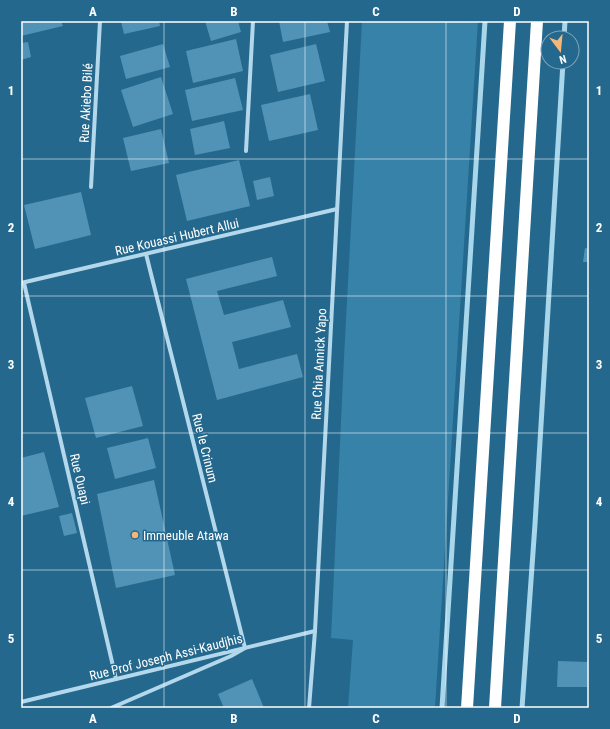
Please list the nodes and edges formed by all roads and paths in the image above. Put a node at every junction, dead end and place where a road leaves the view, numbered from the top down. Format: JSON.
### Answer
{"nodes":[{"id":1,"x":100,"y":21,"type":"edge"},
{"id":2,"x":253,"y":21,"type":"edge"},
{"id":3,"x":348,"y":21,"type":"edge"},
{"id":4,"x":510,"y":21,"type":"edge"},
{"id":5,"x":537,"y":21,"type":"edge"},
{"id":6,"x":246,"y":151,"type":"dead end"},
{"id":7,"x":91,"y":187,"type":"dead end"},
{"id":8,"x":337,"y":209,"type":"junction"},
{"id":9,"x":146,"y":254,"type":"junction"},
{"id":10,"x":23,"y":283,"type":"edge"},
{"id":11,"x":316,"y":631,"type":"junction"},
{"id":12,"x":245,"y":648,"type":"junction"},
{"id":13,"x":116,"y":679,"type":"junction"},
{"id":14,"x":21,"y":702,"type":"edge"},
{"id":15,"x":112,"y":708,"type":"edge"},
{"id":16,"x":309,"y":708,"type":"edge"},
{"id":17,"x":467,"y":708,"type":"edge"},
{"id":18,"x":495,"y":708,"type":"edge"}],
"edges":[{"from":1,"to":7,"type":"street","name":"Rue Akiebo Bilé"},
{"from":2,"to":6,"type":"street"},
{"from":3,"to":8,"type":"street","name":"Rue Chia Annick Yapo"},
{"from":4,"to":17,"type":"highway"},
{"from":5,"to":18,"type":"highway"},
{"from":8,"to":9,"type":"street","name":"Rue Kouassi Hubert Allui"},
{"from":8,"to":11,"type":"street","name":"Rue Chia Annick Yapo"},
{"from":9,"to":10,"type":"street","name":"Rue Kouassi Hubert Allui"},
{"from":9,"to":12,"type":"street","name":"Rue le Crinum"},
{"from":10,"to":13,"type":"street","name":"Rue Ouapi"},
{"from":11,"to":12,"type":"street","name":"Rue Prof Joseph Assi-Kaudjhis"},
{"from":11,"to":16,"type":"street","name":"Rue Chia Annick Yapo"},
{"from":12,"to":13,"type":"street","name":"Rue Prof Joseph Assi-Kaudjhis"},
{"from":12,"to":15,"type":"street"},
{"from":13,"to":14,"type":"street","name":"Rue Prof Joseph Assi-Kaudjhis"}]}
